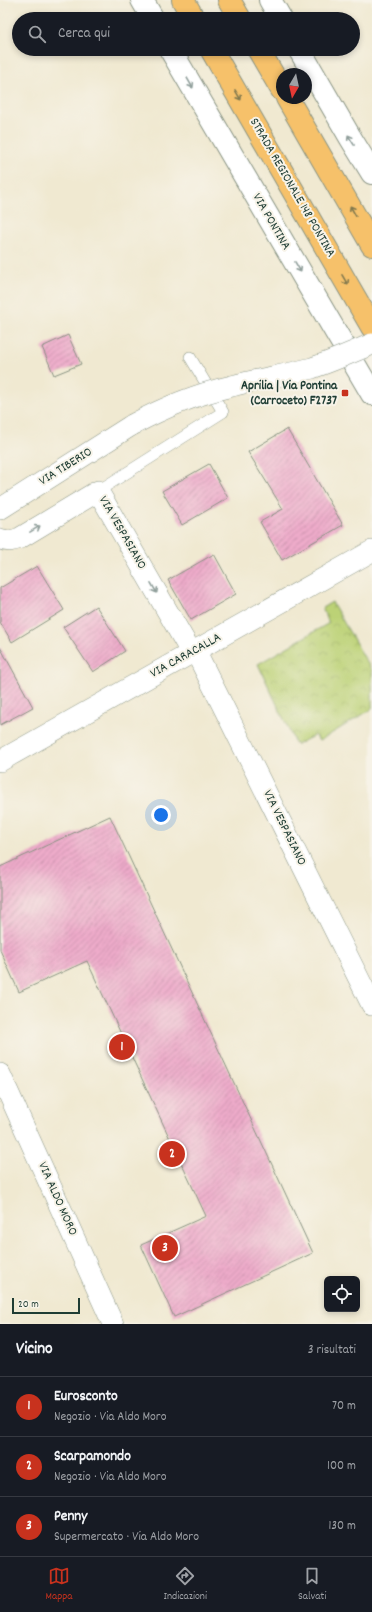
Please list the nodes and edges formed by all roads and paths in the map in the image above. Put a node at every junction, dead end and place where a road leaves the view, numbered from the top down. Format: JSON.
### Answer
{"nodes":[{"id":1,"x":142,"y":0,"type":"edge"},
{"id":2,"x":183,"y":0,"type":"edge"},
{"id":3,"x":229,"y":0,"type":"edge"},
{"id":4,"x":270,"y":0,"type":"edge"},
{"id":5,"x":149,"y":12,"type":"edge"},
{"id":6,"x":190,"y":12,"type":"edge"},
{"id":7,"x":236,"y":12,"type":"edge"},
{"id":8,"x":277,"y":12,"type":"edge"},
{"id":9,"x":174,"y":56,"type":"edge"},
{"id":10,"x":216,"y":56,"type":"edge"},
{"id":11,"x":262,"y":56,"type":"edge"},
{"id":12,"x":303,"y":56,"type":"edge"},
{"id":13,"x":276,"y":80,"type":"edge"},
{"id":14,"x":290,"y":104,"type":"edge"},
{"id":15,"x":372,"y":173,"type":"edge"},
{"id":16,"x":372,"y":245,"type":"edge"},
{"id":17,"x":372,"y":327,"type":"edge"},
{"id":18,"x":372,"y":344,"type":"edge"},
{"id":19,"x":190,"y":357,"type":"dead end"},
{"id":20,"x":372,"y":394,"type":"edge"},
{"id":21,"x":98,"y":491,"type":"junction"},
{"id":22,"x":0,"y":509,"type":"edge"},
{"id":23,"x":0,"y":539,"type":"edge"},
{"id":24,"x":372,"y":551,"type":"edge"},
{"id":25,"x":193,"y":651,"type":"junction"},
{"id":26,"x":0,"y":761,"type":"edge"},
{"id":27,"x":372,"y":1005,"type":"edge"},
{"id":28,"x":0,"y":1074,"type":"edge"},
{"id":29,"x":113,"y":1324,"type":"edge"}],
"edges":[{"from":1,"to":5,"type":"street"},
{"from":2,"to":6,"type":"highway"},
{"from":3,"to":7,"type":"highway"},
{"from":4,"to":8,"type":"street"},
{"from":9,"to":20,"type":"street","name":"VIA PONTINA","one_way":true},
{"from":10,"to":17,"type":"highway","name":"STRADA REGIONALE 148 PONTINA","one_way":true},
{"from":11,"to":13,"type":"highway"},
{"from":15,"to":12,"type":"street","one_way":true},
{"from":16,"to":14,"type":"highway","one_way":true},
{"from":18,"to":22,"type":"street","name":"VIA TIBERIO","bridge":true},
{"from":19,"to":21,"type":"lane"},
{"from":23,"to":21,"type":"street","name":"VIA VESPASIANO","one_way":true},
{"from":21,"to":25,"type":"street","name":"VIA VESPASIANO","one_way":true},
{"from":24,"to":25,"type":"street","name":"VIA CARACALLA"},
{"from":25,"to":26,"type":"street","name":"VIA CARACALLA"},
{"from":25,"to":27,"type":"street","name":"VIA VESPASIANO"},
{"from":28,"to":29,"type":"street","name":"VIA ALDO MORO"}]}
